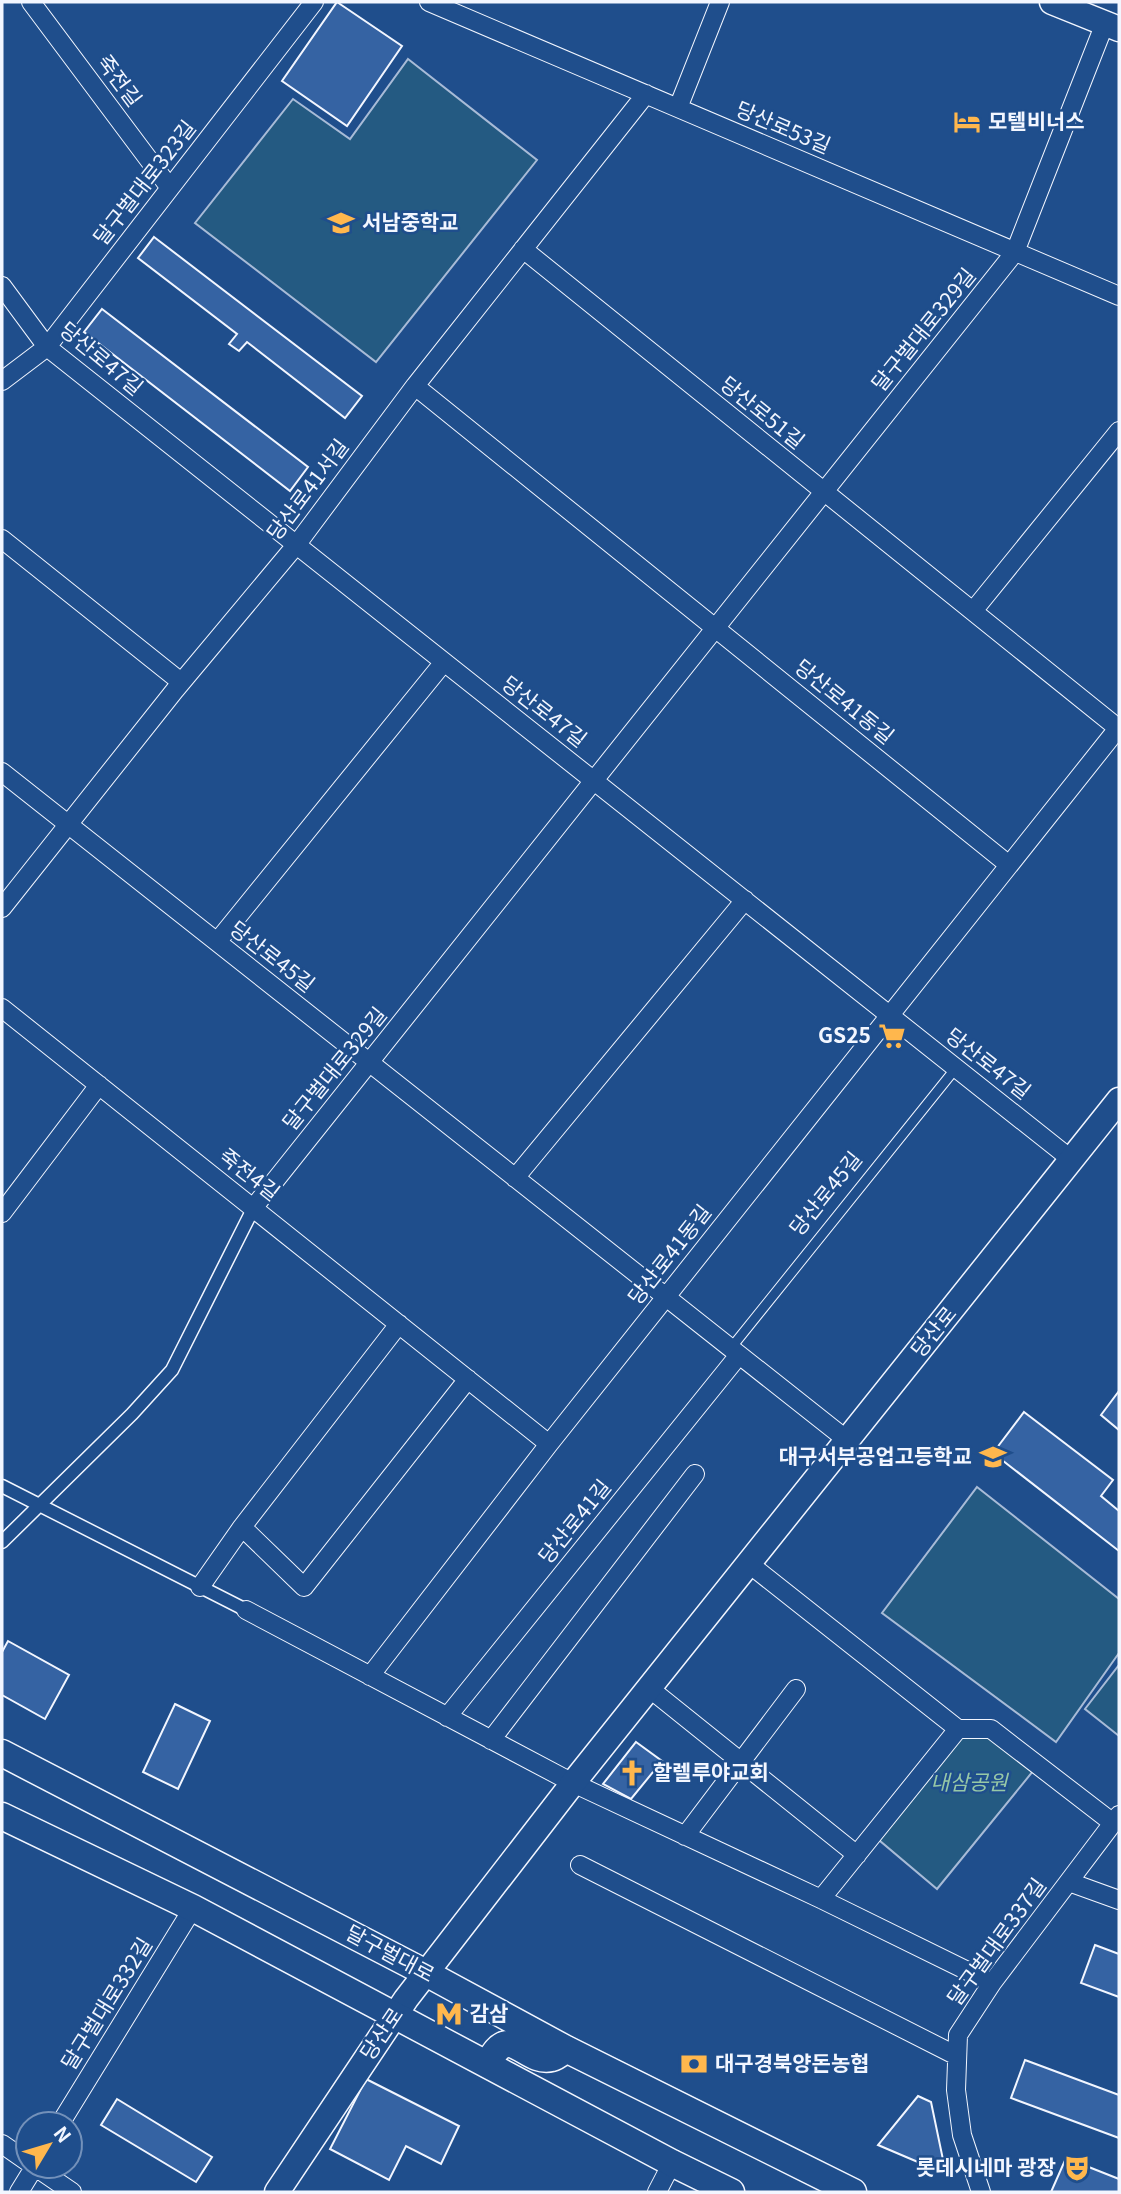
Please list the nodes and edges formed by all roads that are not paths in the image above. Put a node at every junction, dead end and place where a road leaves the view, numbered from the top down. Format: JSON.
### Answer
{"nodes":[{"id":1,"x":32,"y":2,"type":"edge"},
{"id":2,"x":314,"y":2,"type":"edge"},
{"id":3,"x":429,"y":2,"type":"edge"},
{"id":4,"x":720,"y":2,"type":"edge"},
{"id":5,"x":1052,"y":2,"type":"edge"},
{"id":6,"x":1112,"y":26,"type":"edge"},
{"id":7,"x":646,"y":94,"type":"junction"},
{"id":8,"x":678,"y":108,"type":"junction"},
{"id":9,"x":170,"y":188,"type":"junction"},
{"id":10,"x":523,"y":249,"type":"junction"},
{"id":11,"x":1015,"y":252,"type":"junction"},
{"id":12,"x":2,"y":286,"type":"edge"},
{"id":13,"x":1119,"y":296,"type":"edge"},
{"id":14,"x":47,"y":347,"type":"junction"},
{"id":15,"x":2,"y":381,"type":"edge"},
{"id":16,"x":415,"y":386,"type":"junction"},
{"id":17,"x":1119,"y":431,"type":"edge"},
{"id":18,"x":824,"y":492,"type":"junction"},
{"id":19,"x":2,"y":539,"type":"edge"},
{"id":20,"x":297,"y":544,"type":"junction"},
{"id":21,"x":973,"y":611,"type":"junction"},
{"id":22,"x":715,"y":628,"type":"junction"},
{"id":23,"x":444,"y":662,"type":"junction"},
{"id":24,"x":181,"y":682,"type":"junction"},
{"id":25,"x":1119,"y":728,"type":"edge"},
{"id":26,"x":2,"y":772,"type":"edge"},
{"id":27,"x":594,"y":781,"type":"junction"},
{"id":28,"x":68,"y":824,"type":"junction"},
{"id":29,"x":1009,"y":865,"type":"junction"},
{"id":30,"x":745,"y":900,"type":"junction"},
{"id":31,"x":2,"y":908,"type":"edge"},
{"id":32,"x":217,"y":942,"type":"junction"},
{"id":33,"x":2,"y":1008,"type":"edge"},
{"id":34,"x":890,"y":1015,"type":"junction"},
{"id":35,"x":369,"y":1062,"type":"junction"},
{"id":36,"x":956,"y":1068,"type":"junction"},
{"id":37,"x":99,"y":1085,"type":"junction"},
{"id":38,"x":1119,"y":1100,"type":"edge"},
{"id":39,"x":1072,"y":1160,"type":"junction"},
{"id":40,"x":515,"y":1178,"type":"junction"},
{"id":41,"x":254,"y":1207,"type":"junction"},
{"id":42,"x":2,"y":1213,"type":"edge"},
{"id":43,"x":666,"y":1297,"type":"junction"},
{"id":44,"x":399,"y":1324,"type":"junction"},
{"id":45,"x":735,"y":1352,"type":"junction"},
{"id":46,"x":468,"y":1379,"type":"junction"},
{"id":47,"x":847,"y":1440,"type":"junction"},
{"id":48,"x":549,"y":1444,"type":"junction"},
{"id":49,"x":695,"y":1474,"type":"dead end"},
{"id":50,"x":2,"y":1486,"type":"edge"},
{"id":51,"x":39,"y":1505,"type":"junction"},
{"id":52,"x":242,"y":1527,"type":"junction"},
{"id":53,"x":2,"y":1542,"type":"edge"},
{"id":54,"x":748,"y":1563,"type":"junction"},
{"id":55,"x":200,"y":1587,"type":"junction"},
{"id":56,"x":246,"y":1610,"type":"joint"},
{"id":57,"x":370,"y":1676,"type":"junction"},
{"id":58,"x":649,"y":1688,"type":"junction"},
{"id":59,"x":796,"y":1689,"type":"dead end"},
{"id":60,"x":447,"y":1717,"type":"junction"},
{"id":61,"x":958,"y":1729,"type":"junction"},
{"id":62,"x":491,"y":1740,"type":"junction"},
{"id":63,"x":2,"y":1753,"type":"edge"},
{"id":64,"x":741,"y":1762,"type":"junction"},
{"id":65,"x":573,"y":1783,"type":"junction"},
{"id":66,"x":2,"y":1816,"type":"edge"},
{"id":67,"x":1116,"y":1819,"type":"edge"},
{"id":68,"x":685,"y":1836,"type":"junction"},
{"id":69,"x":857,"y":1854,"type":"junction"},
{"id":70,"x":580,"y":1865,"type":"dead end"},
{"id":71,"x":1069,"y":1882,"type":"junction"},
{"id":72,"x":821,"y":1899,"type":"junction"},
{"id":73,"x":1119,"y":1900,"type":"edge"},
{"id":74,"x":193,"y":1908,"type":"junction"},
{"id":75,"x":426,"y":1973,"type":"junction"},
{"id":76,"x":992,"y":1983,"type":"junction"},
{"id":77,"x":396,"y":2015,"type":"junction"},
{"id":78,"x":566,"y":2049,"type":"junction"},
{"id":79,"x":957,"y":2056,"type":"junction"},
{"id":80,"x":488,"y":2064,"type":"junction"},
{"id":81,"x":69,"y":2110,"type":"edge"},
{"id":82,"x":672,"y":2164,"type":"junction"},
{"id":83,"x":54,"y":2180,"type":"edge"},
{"id":84,"x":72,"y":2192,"type":"edge"},
{"id":85,"x":277,"y":2192,"type":"edge"},
{"id":86,"x":657,"y":2192,"type":"edge"},
{"id":87,"x":732,"y":2192,"type":"edge"},
{"id":88,"x":853,"y":2192,"type":"edge"},
{"id":89,"x":981,"y":2192,"type":"edge"}],
"edges":[{"from":1,"to":9,"type":"street","name":"죽전길"},
{"from":2,"to":9,"type":"street","name":"달구벌대로323길"},
{"from":3,"to":7,"type":"street","name":"당산로53길"},
{"from":4,"to":8,"type":"street"},
{"from":5,"to":6,"type":"main road"},
{"from":6,"to":11,"type":"street","name":"달구벌대로329길"},
{"from":7,"to":8,"type":"street","name":"당산로53길"},
{"from":7,"to":10,"type":"street","name":"당산로41서길"},
{"from":8,"to":11,"type":"street","name":"당산로53길"},
{"from":9,"to":14,"type":"street","name":"달구벌대로323길"},
{"from":10,"to":16,"type":"street","name":"당산로41서길"},
{"from":10,"to":18,"type":"street","name":"당산로51길"},
{"from":11,"to":13,"type":"street","name":"당산로53길"},
{"from":11,"to":18,"type":"street","name":"달구벌대로329길"},
{"from":12,"to":14,"type":"street","name":"당산로47길"},
{"from":14,"to":15,"type":"street","name":"달구벌대로323길"},
{"from":14,"to":20,"type":"street","name":"당산로47길"},
{"from":16,"to":20,"type":"street","name":"당산로41서길"},
{"from":16,"to":22,"type":"street"},
{"from":17,"to":21,"type":"street"},
{"from":18,"to":21,"type":"street","name":"당산로51길"},
{"from":18,"to":22,"type":"street","name":"달구벌대로329길"},
{"from":19,"to":24,"type":"street"},
{"from":20,"to":23,"type":"street","name":"당산로47길"},
{"from":20,"to":24,"type":"street","name":"당산로41서길"},
{"from":21,"to":25,"type":"street","name":"당산로51길"},
{"from":22,"to":27,"type":"street","name":"달구벌대로329길"},
{"from":22,"to":29,"type":"street","name":"당산로41동길"},
{"from":23,"to":27,"type":"street","name":"당산로47길"},
{"from":23,"to":32,"type":"street"},
{"from":24,"to":28,"type":"street","name":"당산로41서길"},
{"from":25,"to":29,"type":"street","name":"당산로41동길"},
{"from":26,"to":28,"type":"street","name":"당산로45길"},
{"from":27,"to":30,"type":"street","name":"당산로47길"},
{"from":27,"to":35,"type":"street","name":"달구벌대로329길"},
{"from":28,"to":31,"type":"street","name":"당산로41서길"},
{"from":28,"to":32,"type":"street","name":"당산로45길"},
{"from":29,"to":34,"type":"street","name":"당산로41동길"},
{"from":30,"to":34,"type":"street","name":"당산로47길"},
{"from":30,"to":40,"type":"street"},
{"from":32,"to":35,"type":"street","name":"당산로45길"},
{"from":33,"to":37,"type":"street","name":"죽전4길"},
{"from":34,"to":36,"type":"street","name":"당산로47길"},
{"from":34,"to":43,"type":"street","name":"당산로41동길"},
{"from":35,"to":40,"type":"street","name":"당산로45길"},
{"from":35,"to":41,"type":"street","name":"달구벌대로329길"},
{"from":36,"to":39,"type":"street","name":"당산로47길"},
{"from":36,"to":45,"type":"lane","name":"당산로45길"},
{"from":37,"to":41,"type":"street","name":"죽전4길"},
{"from":37,"to":42,"type":"street"},
{"from":38,"to":39,"type":"main road","name":"당산로"},
{"from":39,"to":47,"type":"main road","name":"당산로"},
{"from":40,"to":43,"type":"street","name":"당산로45길"},
{"from":41,"to":44,"type":"street","name":"죽전4길"},
{"from":41,"to":51,"type":"street","name":"달구벌대로329길"},
{"from":43,"to":45,"type":"street","name":"당산로45길"},
{"from":43,"to":48,"type":"street","name":"당산로41동길"},
{"from":44,"to":46,"type":"street","name":"죽전4길"},
{"from":44,"to":52,"type":"street"},
{"from":45,"to":47,"type":"street","name":"당산로45길"},
{"from":45,"to":60,"type":"street","name":"당산로41길"},
{"from":46,"to":48,"type":"street","name":"죽전4길"},
{"from":46,"to":52,"type":"street"},
{"from":47,"to":54,"type":"main road","name":"당산로"},
{"from":48,"to":57,"type":"street","name":"당산로41동길"},
{"from":49,"to":62,"type":"street"},
{"from":50,"to":51,"type":"street"},
{"from":51,"to":53,"type":"street","name":"달구벌대로329길"},
{"from":51,"to":55,"type":"street"},
{"from":52,"to":55,"type":"street"},
{"from":54,"to":58,"type":"main road","name":"당산로"},
{"from":54,"to":61,"type":"street"},
{"from":55,"to":56,"type":"street"},
{"from":56,"to":57,"type":"street"},
{"from":57,"to":60,"type":"street"},
{"from":58,"to":64,"type":"street"},
{"from":58,"to":65,"type":"main road","name":"당산로"},
{"from":59,"to":64,"type":"street"},
{"from":60,"to":62,"type":"street"},
{"from":61,"to":67,"type":"street"},
{"from":61,"to":69,"type":"street"},
{"from":62,"to":65,"type":"street"},
{"from":63,"to":75,"type":"main road","name":"달구벌대로"},
{"from":64,"to":68,"type":"street"},
{"from":64,"to":69,"type":"street"},
{"from":65,"to":68,"type":"street"},
{"from":65,"to":75,"type":"main road","name":"당산로"},
{"from":66,"to":74,"type":"main road"},
{"from":67,"to":71,"type":"street","name":"달구벌대로337길"},
{"from":68,"to":72,"type":"street"},
{"from":69,"to":72,"type":"street"},
{"from":70,"to":79,"type":"street"},
{"from":71,"to":73,"type":"street","name":"달구벌대로337길"},
{"from":71,"to":76,"type":"street","name":"달구벌대로337길"},
{"from":72,"to":76,"type":"street"},
{"from":74,"to":77,"type":"main road"},
{"from":74,"to":81,"type":"street","name":"달구벌대로332길"},
{"from":75,"to":77,"type":"main road","name":"당산로"},
{"from":75,"to":78,"type":"main road","name":"달구벌대로"},
{"from":76,"to":79,"type":"street","name":"달구벌대로337길"},
{"from":77,"to":80,"type":"main road"},
{"from":77,"to":85,"type":"main road","name":"당산로"},
{"from":78,"to":80,"type":"main road"},
{"from":78,"to":88,"type":"main road","name":"달구벌대로"},
{"from":79,"to":89,"type":"street","name":"달구벌대로337길"},
{"from":80,"to":82,"type":"main road"},
{"from":82,"to":86,"type":"street"},
{"from":82,"to":87,"type":"main road"},
{"from":83,"to":84,"type":"street"}]}
